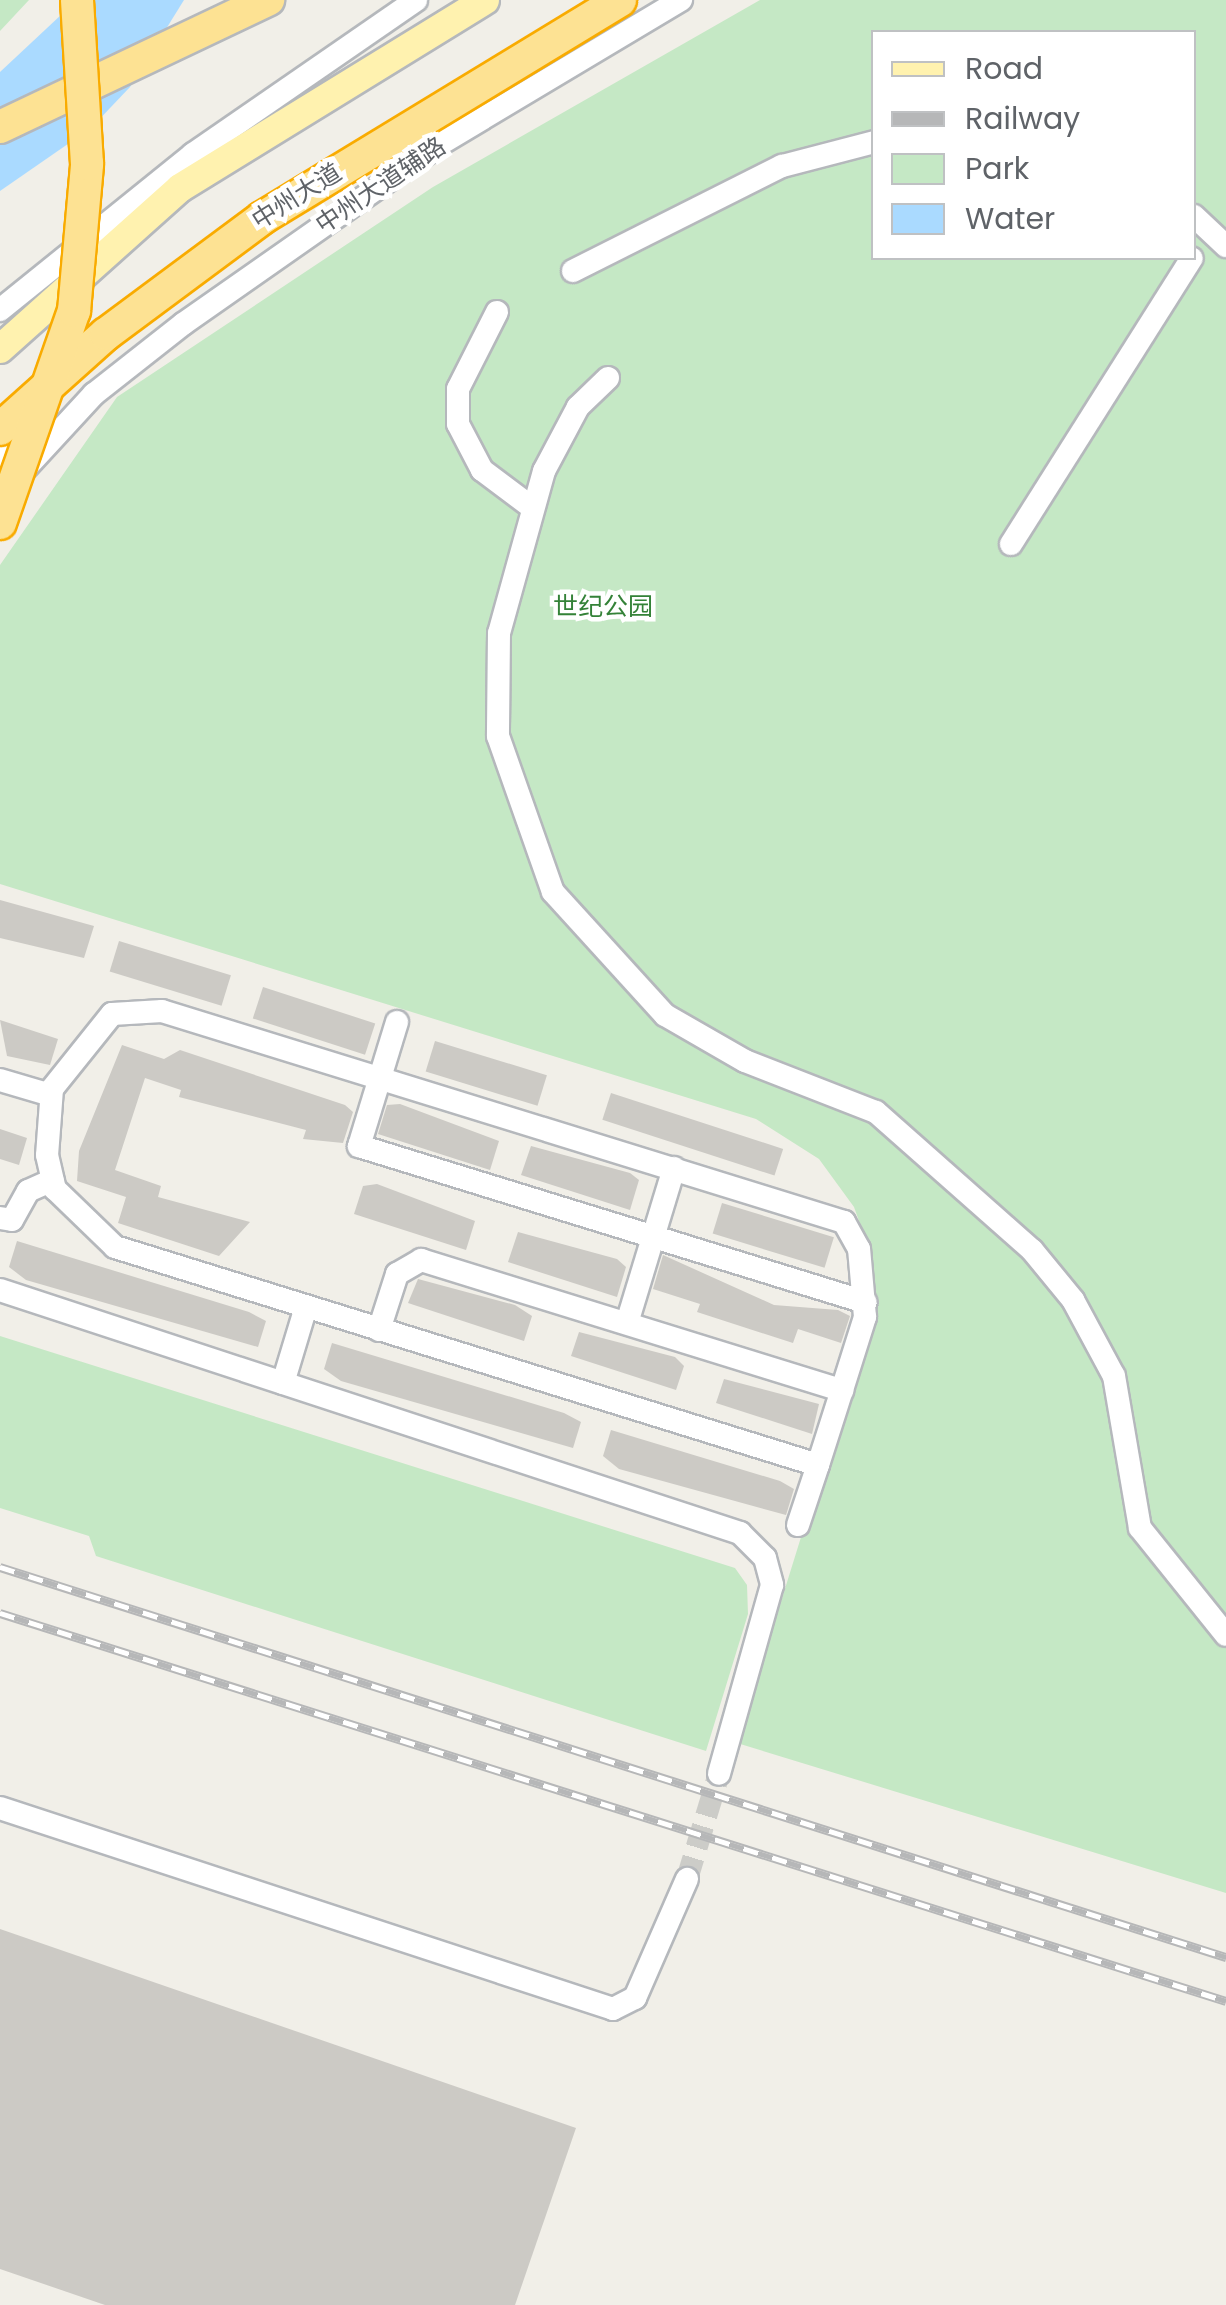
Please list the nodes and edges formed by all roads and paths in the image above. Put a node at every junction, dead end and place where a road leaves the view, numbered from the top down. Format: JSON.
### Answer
{"nodes":[{"id":1,"x":78,"y":0,"type":"edge"},
{"id":2,"x":268,"y":0,"type":"edge"},
{"id":3,"x":416,"y":0,"type":"edge"},
{"id":4,"x":485,"y":0,"type":"edge"},
{"id":5,"x":620,"y":0,"type":"edge"},
{"id":6,"x":682,"y":0,"type":"edge"},
{"id":7,"x":0,"y":127,"type":"edge"},
{"id":8,"x":871,"y":143,"type":"edge"},
{"id":9,"x":1190,"y":260,"type":"edge"},
{"id":10,"x":573,"y":272,"type":"dead end"},
{"id":11,"x":0,"y":310,"type":"edge"},
{"id":12,"x":497,"y":312,"type":"dead end"},
{"id":13,"x":0,"y":349,"type":"edge"},
{"id":14,"x":608,"y":378,"type":"dead end"},
{"id":15,"x":94,"y":394,"type":"junction"},
{"id":16,"x":0,"y":429,"type":"edge"},
{"id":17,"x":0,"y":458,"type":"edge"},
{"id":18,"x":0,"y":495,"type":"edge"},
{"id":19,"x":530,"y":506,"type":"junction"},
{"id":20,"x":0,"y":523,"type":"edge"},
{"id":21,"x":1010,"y":544,"type":"dead end"},
{"id":22,"x":397,"y":1022,"type":"dead end"},
{"id":23,"x":380,"y":1078,"type":"junction"},
{"id":24,"x":0,"y":1080,"type":"edge"},
{"id":25,"x":51,"y":1095,"type":"junction"},
{"id":26,"x":674,"y":1168,"type":"junction"},
{"id":27,"x":53,"y":1180,"type":"junction"},
{"id":28,"x":0,"y":1218,"type":"edge"},
{"id":29,"x":654,"y":1237,"type":"junction"},
{"id":30,"x":0,"y":1290,"type":"edge"},
{"id":31,"x":865,"y":1302,"type":"junction"},
{"id":32,"x":306,"y":1307,"type":"junction"},
{"id":33,"x":627,"y":1323,"type":"junction"},
{"id":34,"x":379,"y":1330,"type":"junction"},
{"id":35,"x":282,"y":1383,"type":"junction"},
{"id":36,"x":842,"y":1390,"type":"junction"},
{"id":37,"x":818,"y":1465,"type":"junction"},
{"id":38,"x":798,"y":1526,"type":"dead end"},
{"id":39,"x":1226,"y":1636,"type":"edge"},
{"id":40,"x":719,"y":1774,"type":"tunnel mouth"},
{"id":41,"x":0,"y":1808,"type":"edge"},
{"id":42,"x":687,"y":1879,"type":"tunnel mouth"}],
"edges":[{"from":1,"to":20,"type":"highway","bridge":true},
{"from":2,"to":7,"type":"highway"},
{"from":3,"to":11,"type":"street"},
{"from":4,"to":13,"type":"main road"},
{"from":5,"to":16,"type":"highway","name":"中州大道","bridge":true},
{"from":6,"to":15,"type":"street","name":"中州大道辅路"},
{"from":8,"to":10,"type":"street"},
{"from":9,"to":21,"type":"street"},
{"from":12,"to":19,"type":"street"},
{"from":14,"to":19,"type":"street"},
{"from":15,"to":17,"type":"street"},
{"from":15,"to":18,"type":"street"},
{"from":19,"to":39,"type":"street"},
{"from":22,"to":23,"type":"street"},
{"from":23,"to":25,"type":"street"},
{"from":23,"to":26,"type":"street"},
{"from":23,"to":29,"type":"street"},
{"from":24,"to":25,"type":"street"},
{"from":25,"to":27,"type":"street"},
{"from":26,"to":29,"type":"street"},
{"from":26,"to":31,"type":"street"},
{"from":27,"to":28,"type":"street"},
{"from":27,"to":32,"type":"street"},
{"from":29,"to":31,"type":"street"},
{"from":29,"to":33,"type":"street"},
{"from":30,"to":35,"type":"street"},
{"from":31,"to":36,"type":"street"},
{"from":32,"to":34,"type":"street"},
{"from":32,"to":35,"type":"street"},
{"from":33,"to":34,"type":"street"},
{"from":33,"to":36,"type":"street"},
{"from":34,"to":37,"type":"street"},
{"from":35,"to":40,"type":"street"},
{"from":36,"to":37,"type":"street"},
{"from":37,"to":38,"type":"street"},
{"from":41,"to":42,"type":"street"}]}
